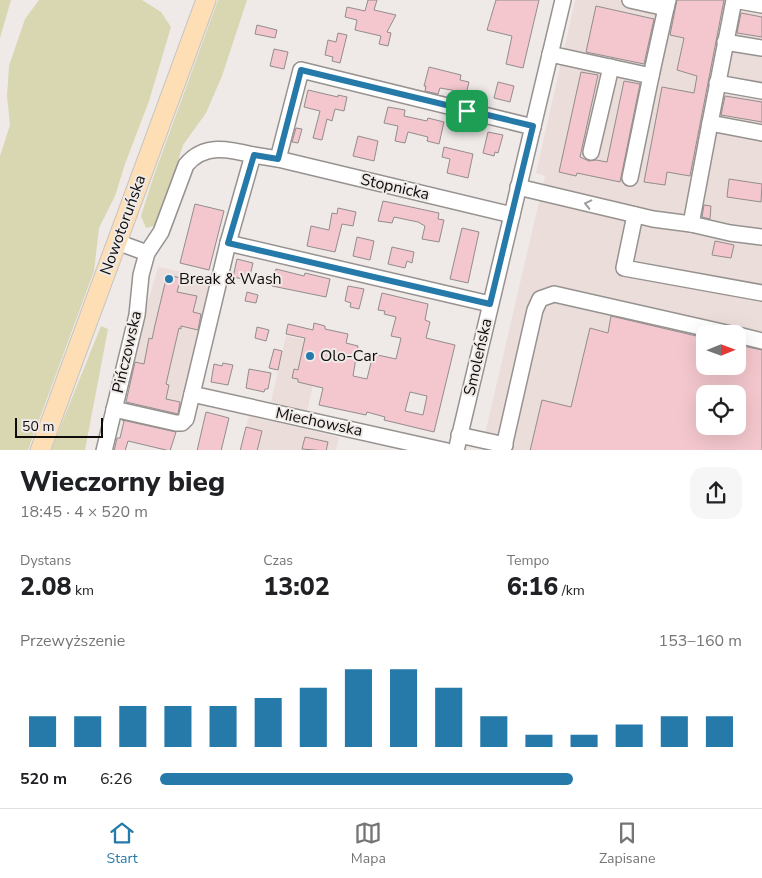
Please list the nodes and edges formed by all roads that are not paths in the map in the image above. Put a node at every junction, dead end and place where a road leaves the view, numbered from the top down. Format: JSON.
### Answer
{"nodes":[{"id":1,"x":206,"y":0,"type":"edge"},
{"id":2,"x":562,"y":0,"type":"edge"},
{"id":3,"x":630,"y":0,"type":"edge"},
{"id":4,"x":667,"y":4,"type":"edge"},
{"id":5,"x":762,"y":5,"type":"edge"},
{"id":6,"x":725,"y":42,"type":"junction"},
{"id":7,"x":762,"y":48,"type":"edge"},
{"id":8,"x":550,"y":54,"type":"junction"},
{"id":9,"x":611,"y":67,"type":"junction"},
{"id":10,"x":651,"y":76,"type":"junction"},
{"id":11,"x":717,"y":83,"type":"junction"},
{"id":12,"x":762,"y":91,"type":"edge"},
{"id":13,"x":710,"y":123,"type":"junction"},
{"id":14,"x":533,"y":126,"type":"junction"},
{"id":15,"x":762,"y":132,"type":"edge"},
{"id":16,"x":592,"y":152,"type":"dead end"},
{"id":17,"x":254,"y":155,"type":"junction"},
{"id":18,"x":278,"y":159,"type":"junction"},
{"id":19,"x":630,"y":178,"type":"dead end"},
{"id":20,"x":518,"y":188,"type":"junction"},
{"id":21,"x":512,"y":215,"type":"junction"},
{"id":22,"x":635,"y":215,"type":"junction"},
{"id":23,"x":691,"y":224,"type":"junction"},
{"id":24,"x":762,"y":237,"type":"edge"},
{"id":25,"x":117,"y":242,"type":"junction"},
{"id":26,"x":228,"y":243,"type":"junction"},
{"id":27,"x":147,"y":253,"type":"junction"},
{"id":28,"x":762,"y":293,"type":"edge"},
{"id":29,"x":490,"y":304,"type":"junction"},
{"id":30,"x":696,"y":326,"type":"edge"},
{"id":31,"x":746,"y":337,"type":"edge"},
{"id":32,"x":762,"y":341,"type":"edge"},
{"id":33,"x":192,"y":394,"type":"junction"},
{"id":34,"x":114,"y":409,"type":"junction"},
{"id":35,"x":459,"y":436,"type":"junction"},
{"id":36,"x":504,"y":448,"type":"edge"},
{"id":37,"x":40,"y":450,"type":"edge"},
{"id":38,"x":104,"y":450,"type":"edge"},
{"id":39,"x":446,"y":450,"type":"edge"},
{"id":40,"x":456,"y":450,"type":"edge"}],
"edges":[{"from":1,"to":25,"type":"main road","name":"Nowotoruńska"},
{"from":2,"to":8,"type":"street","name":"Smoleńska"},
{"from":3,"to":4,"type":"street"},
{"from":4,"to":10,"type":"street"},
{"from":5,"to":6,"type":"street"},
{"from":6,"to":7,"type":"street"},
{"from":6,"to":11,"type":"street"},
{"from":8,"to":9,"type":"street"},
{"from":8,"to":14,"type":"street","name":"Smoleńska"},
{"from":9,"to":10,"type":"street"},
{"from":9,"to":16,"type":"street"},
{"from":10,"to":19,"type":"street"},
{"from":11,"to":12,"type":"street"},
{"from":11,"to":13,"type":"street"},
{"from":13,"to":15,"type":"street"},
{"from":13,"to":23,"type":"street"},
{"from":14,"to":18,"type":"street"},
{"from":14,"to":20,"type":"street","name":"Smoleńska"},
{"from":17,"to":18,"type":"street","name":"Stopnicka"},
{"from":17,"to":26,"type":"street"},
{"from":17,"to":27,"type":"street","name":"Pińczowska"},
{"from":18,"to":21,"type":"street","name":"Stopnicka"},
{"from":20,"to":21,"type":"street","name":"Smoleńska"},
{"from":22,"to":20,"type":"street","one_way":true},
{"from":21,"to":29,"type":"street","name":"Smoleńska"},
{"from":22,"to":23,"type":"street"},
{"from":22,"to":28,"type":"street"},
{"from":23,"to":24,"type":"street"},
{"from":25,"to":27,"type":"street"},
{"from":25,"to":37,"type":"main road","name":"Nowotoruńska"},
{"from":26,"to":29,"type":"street"},
{"from":26,"to":33,"type":"street"},
{"from":27,"to":34,"type":"street","name":"Pińczowska"},
{"from":29,"to":35,"type":"street","name":"Smoleńska"},
{"from":30,"to":36,"type":"street"},
{"from":31,"to":32,"type":"street"},
{"from":33,"to":34,"type":"street"},
{"from":33,"to":39,"type":"street","name":"Miechowska"},
{"from":34,"to":38,"type":"street","name":"Pińczowska"},
{"from":35,"to":36,"type":"street"},
{"from":35,"to":40,"type":"street","name":"Smoleńska"}]}
